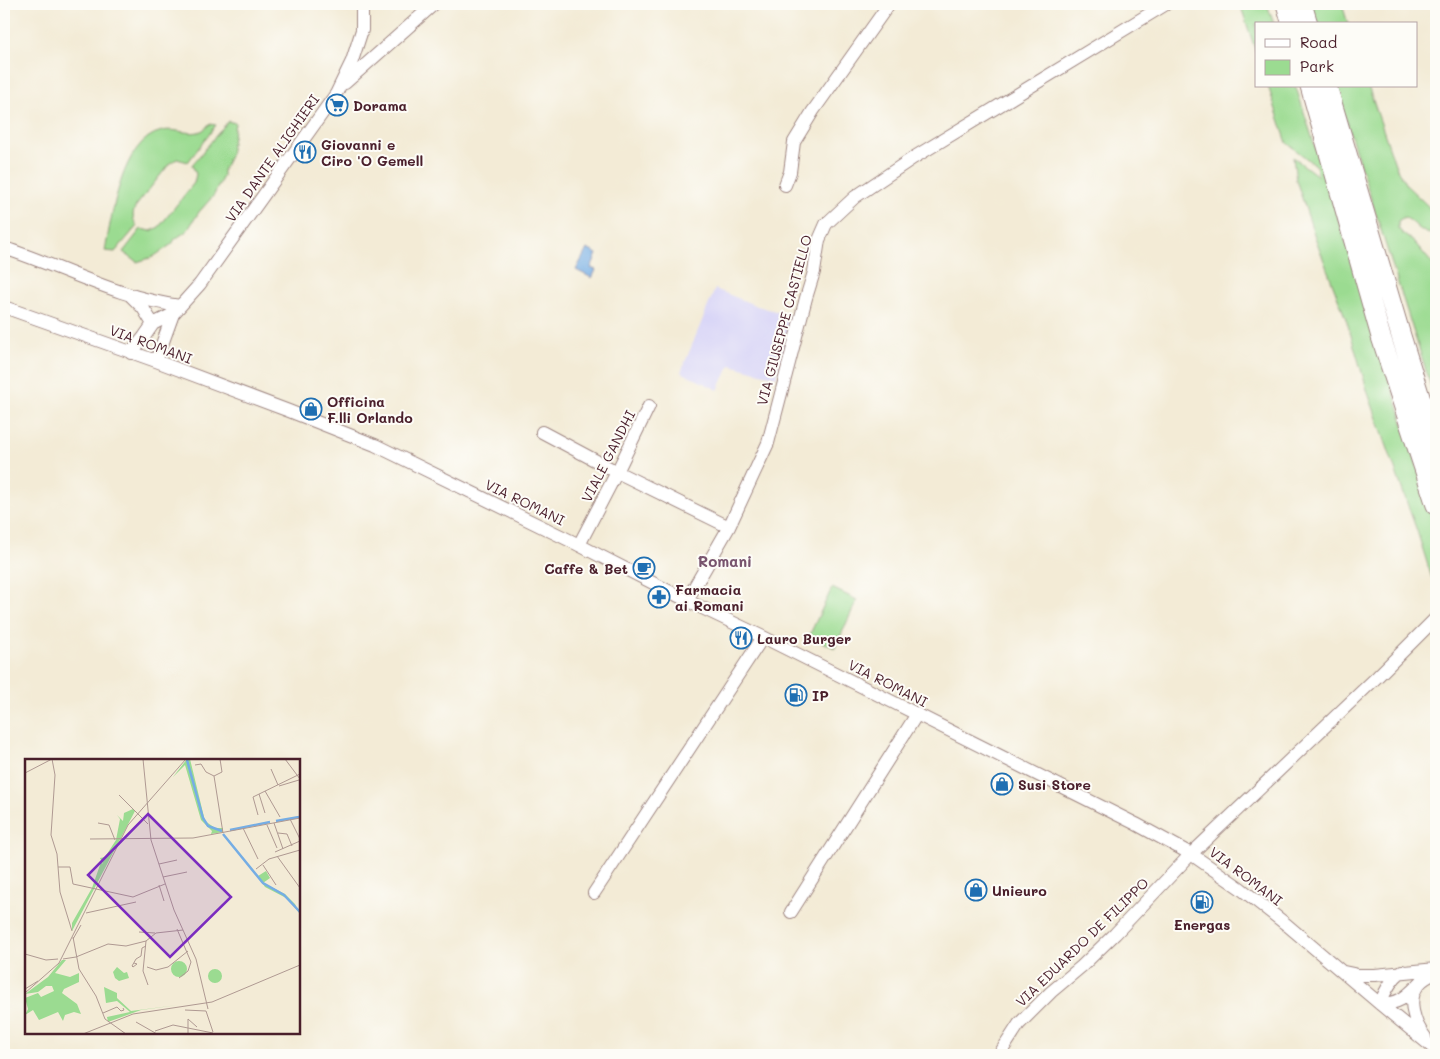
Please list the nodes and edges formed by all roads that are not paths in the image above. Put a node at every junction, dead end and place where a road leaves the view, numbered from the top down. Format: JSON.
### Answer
{"nodes":[{"id":1,"x":362,"y":4,"type":"edge"},
{"id":2,"x":434,"y":4,"type":"edge"},
{"id":3,"x":889,"y":4,"type":"edge"},
{"id":4,"x":1166,"y":4,"type":"edge"},
{"id":5,"x":1286,"y":4,"type":"edge"},
{"id":6,"x":1302,"y":4,"type":"edge"},
{"id":7,"x":1291,"y":22,"type":"edge"},
{"id":8,"x":1307,"y":22,"type":"edge"},
{"id":9,"x":340,"y":88,"type":"junction"},
{"id":10,"x":1311,"y":88,"type":"edge"},
{"id":11,"x":1328,"y":88,"type":"edge"},
{"id":12,"x":785,"y":185,"type":"dead end"},
{"id":13,"x":4,"y":248,"type":"edge"},
{"id":14,"x":131,"y":296,"type":"junction"},
{"id":15,"x":4,"y":306,"type":"edge"},
{"id":16,"x":177,"y":310,"type":"junction"},
{"id":17,"x":153,"y":324,"type":"junction"},
{"id":18,"x":131,"y":352,"type":"junction"},
{"id":19,"x":156,"y":361,"type":"junction"},
{"id":20,"x":650,"y":406,"type":"dead end"},
{"id":21,"x":542,"y":432,"type":"dead end"},
{"id":22,"x":1436,"y":448,"type":"edge"},
{"id":23,"x":617,"y":472,"type":"junction"},
{"id":24,"x":1436,"y":505,"type":"edge"},
{"id":25,"x":729,"y":526,"type":"junction"},
{"id":26,"x":579,"y":545,"type":"junction"},
{"id":27,"x":687,"y":600,"type":"junction"},
{"id":28,"x":1436,"y":618,"type":"edge"},
{"id":29,"x":763,"y":637,"type":"junction"},
{"id":30,"x":916,"y":714,"type":"junction"},
{"id":31,"x":1191,"y":854,"type":"junction"},
{"id":32,"x":594,"y":893,"type":"dead end"},
{"id":33,"x":791,"y":912,"type":"dead end"},
{"id":34,"x":1402,"y":971,"type":"junction"},
{"id":35,"x":1436,"y":971,"type":"edge"},
{"id":36,"x":1344,"y":972,"type":"junction"},
{"id":37,"x":1419,"y":984,"type":"junction"},
{"id":38,"x":1380,"y":1004,"type":"junction"},
{"id":39,"x":1434,"y":1048,"type":"edge"},
{"id":40,"x":999,"y":1055,"type":"edge"}],
"edges":[{"from":1,"to":9,"type":"street","name":"VIA DANTE ALIGHIERI"},
{"from":2,"to":9,"type":"street"},
{"from":3,"to":12,"type":"street"},
{"from":4,"to":25,"type":"street","name":"VIA GIUSEPPE CASTIELLO"},
{"from":5,"to":7,"type":"highway"},
{"from":6,"to":8,"type":"highway"},
{"from":9,"to":16,"type":"street","name":"VIA DANTE ALIGHIERI"},
{"from":10,"to":24,"type":"highway"},
{"from":11,"to":22,"type":"highway"},
{"from":13,"to":14,"type":"street"},
{"from":14,"to":16,"type":"street"},
{"from":14,"to":17,"type":"street"},
{"from":15,"to":18,"type":"street","name":"VIA ROMANI"},
{"from":16,"to":17,"type":"street","name":"VIA DANTE ALIGHIERI"},
{"from":16,"to":19,"type":"street","name":"VIA DANTE ALIGHIERI"},
{"from":17,"to":18,"type":"street","name":"VIA DANTE ALIGHIERI"},
{"from":18,"to":19,"type":"street","name":"VIA ROMANI"},
{"from":19,"to":26,"type":"street","name":"VIA ROMANI"},
{"from":20,"to":23,"type":"street","name":"VIALE GANDHI"},
{"from":21,"to":23,"type":"street"},
{"from":23,"to":25,"type":"street"},
{"from":23,"to":26,"type":"street","name":"VIALE GANDHI"},
{"from":25,"to":27,"type":"street","name":"VIA GIUSEPPE CASTIELLO"},
{"from":26,"to":27,"type":"street","name":"VIA ROMANI"},
{"from":27,"to":29,"type":"street","name":"VIA ROMANI"},
{"from":28,"to":31,"type":"street","name":"VIA EDUARDO DE FILIPPO"},
{"from":29,"to":30,"type":"street","name":"VIA ROMANI"},
{"from":29,"to":32,"type":"street"},
{"from":30,"to":31,"type":"street","name":"VIA ROMANI"},
{"from":30,"to":33,"type":"street"},
{"from":31,"to":36,"type":"street","name":"VIA ROMANI"},
{"from":31,"to":40,"type":"street","name":"VIA EDUARDO DE FILIPPO"},
{"from":34,"to":35,"type":"street"},
{"from":34,"to":36,"type":"street"},
{"from":34,"to":38,"type":"street"},
{"from":35,"to":37,"type":"street"},
{"from":36,"to":38,"type":"street","name":"VIA ROMANI"},
{"from":37,"to":38,"type":"street"},
{"from":37,"to":39,"type":"street"},
{"from":38,"to":39,"type":"street","name":"VIA ROMANI"}]}
